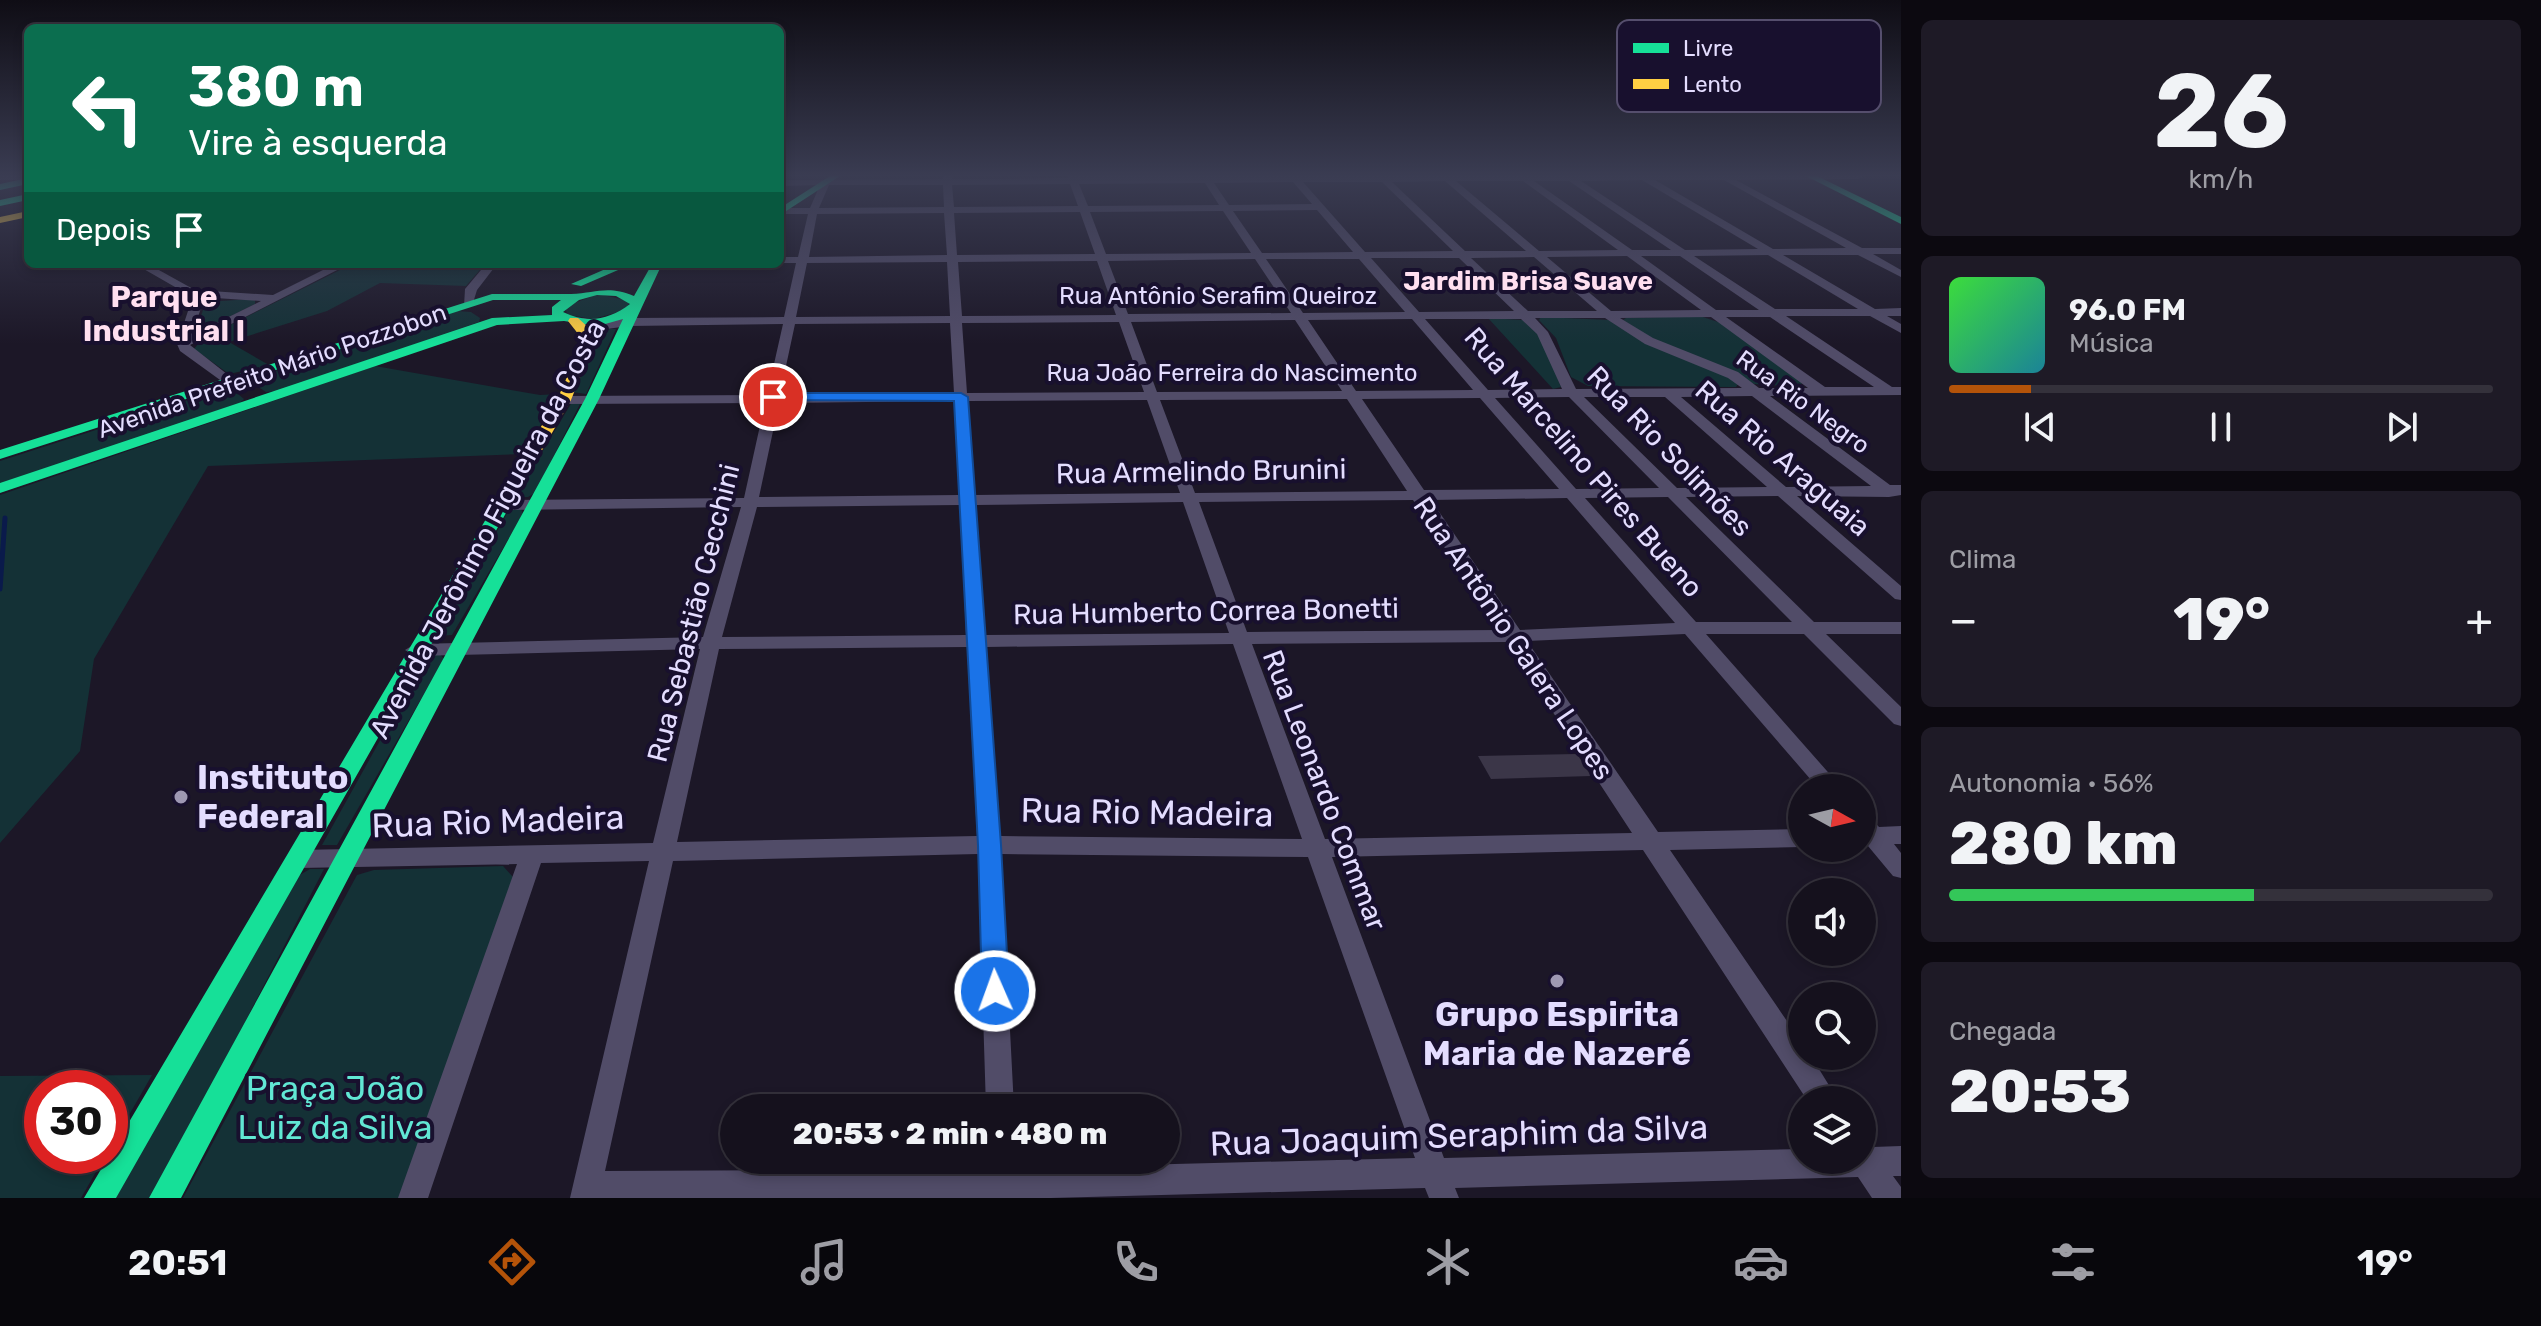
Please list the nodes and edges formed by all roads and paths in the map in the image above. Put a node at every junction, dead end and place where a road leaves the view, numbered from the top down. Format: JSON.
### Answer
{"nodes":[{"id":1,"x":809,"y":232,"type":"edge"},
{"id":2,"x":951,"y":232,"type":"edge"},
{"id":3,"x":1093,"y":232,"type":"edge"},
{"id":4,"x":1243,"y":232,"type":"edge"},
{"id":5,"x":1342,"y":232,"type":"edge"},
{"id":6,"x":1440,"y":232,"type":"edge"},
{"id":7,"x":1509,"y":232,"type":"edge"},
{"id":8,"x":1599,"y":232,"type":"edge"},
{"id":9,"x":1652,"y":232,"type":"edge"},
{"id":10,"x":1737,"y":232,"type":"edge"},
{"id":11,"x":1823,"y":232,"type":"edge"},
{"id":12,"x":1901,"y":251,"type":"edge"},
{"id":13,"x":1860,"y":252,"type":"junction"},
{"id":14,"x":1683,"y":253,"type":"junction"},
{"id":15,"x":1773,"y":253,"type":"junction"},
{"id":16,"x":1630,"y":254,"type":"junction"},
{"id":17,"x":1465,"y":255,"type":"junction"},
{"id":18,"x":1537,"y":255,"type":"junction"},
{"id":19,"x":1364,"y":256,"type":"junction"},
{"id":20,"x":1104,"y":257,"type":"junction"},
{"id":21,"x":1260,"y":257,"type":"junction"},
{"id":22,"x":952,"y":259,"type":"junction"},
{"id":23,"x":784,"y":260,"type":"edge"},
{"id":24,"x":804,"y":260,"type":"junction"},
{"id":25,"x":146,"y":268,"type":"edge"},
{"id":26,"x":336,"y":268,"type":"edge"},
{"id":27,"x":489,"y":268,"type":"edge"},
{"id":28,"x":618,"y":268,"type":"edge"},
{"id":29,"x":632,"y":268,"type":"edge"},
{"id":30,"x":655,"y":268,"type":"edge"},
{"id":31,"x":1901,"y":274,"type":"edge"},
{"id":32,"x":532,"y":295,"type":"junction"},
{"id":33,"x":469,"y":296,"type":"junction"},
{"id":34,"x":578,"y":296,"type":"junction"},
{"id":35,"x":275,"y":298,"type":"junction"},
{"id":36,"x":194,"y":299,"type":"junction"},
{"id":37,"x":633,"y":311,"type":"junction"},
{"id":38,"x":1873,"y":312,"type":"junction"},
{"id":39,"x":1901,"y":312,"type":"edge"},
{"id":40,"x":1772,"y":313,"type":"junction"},
{"id":41,"x":1713,"y":314,"type":"junction"},
{"id":42,"x":1609,"y":315,"type":"junction"},
{"id":43,"x":1416,"y":316,"type":"junction"},
{"id":44,"x":1527,"y":316,"type":"junction"},
{"id":45,"x":1300,"y":317,"type":"junction"},
{"id":46,"x":517,"y":319,"type":"junction"},
{"id":47,"x":1125,"y":319,"type":"junction"},
{"id":48,"x":955,"y":320,"type":"junction"},
{"id":49,"x":496,"y":321,"type":"junction"},
{"id":50,"x":574,"y":321,"type":"junction"},
{"id":51,"x":788,"y":321,"type":"junction"},
{"id":52,"x":1901,"y":329,"type":"edge"},
{"id":53,"x":183,"y":344,"type":"junction"},
{"id":54,"x":227,"y":381,"type":"junction"},
{"id":55,"x":1820,"y":390,"type":"junction"},
{"id":56,"x":1570,"y":391,"type":"junction"},
{"id":57,"x":1754,"y":391,"type":"junction"},
{"id":58,"x":1668,"y":392,"type":"junction"},
{"id":59,"x":1484,"y":393,"type":"junction"},
{"id":60,"x":1897,"y":394,"type":"edge"},
{"id":61,"x":1352,"y":395,"type":"junction"},
{"id":62,"x":1152,"y":396,"type":"junction"},
{"id":63,"x":773,"y":397,"type":"junction"},
{"id":64,"x":961,"y":397,"type":"junction"},
{"id":65,"x":592,"y":399,"type":"junction"},
{"id":66,"x":564,"y":400,"type":"junction"},
{"id":67,"x":255,"y":402,"type":"junction"},
{"id":68,"x":0,"y":455,"type":"edge"},
{"id":69,"x":0,"y":488,"type":"edge"},
{"id":70,"x":1894,"y":490,"type":"edge"},
{"id":71,"x":1670,"y":492,"type":"junction"},
{"id":72,"x":1783,"y":492,"type":"junction"},
{"id":73,"x":1574,"y":493,"type":"junction"},
{"id":74,"x":1419,"y":495,"type":"junction"},
{"id":75,"x":1190,"y":497,"type":"junction"},
{"id":76,"x":751,"y":500,"type":"junction"},
{"id":77,"x":966,"y":500,"type":"junction"},
{"id":78,"x":1901,"y":502,"type":"edge"},
{"id":79,"x":535,"y":503,"type":"junction"},
{"id":80,"x":501,"y":505,"type":"junction"},
{"id":81,"x":1901,"y":595,"type":"edge"},
{"id":82,"x":1690,"y":628,"type":"junction"},
{"id":83,"x":1807,"y":628,"type":"junction"},
{"id":84,"x":1901,"y":628,"type":"edge"},
{"id":85,"x":1513,"y":636,"type":"junction"},
{"id":86,"x":1239,"y":639,"type":"junction"},
{"id":87,"x":975,"y":642,"type":"junction"},
{"id":88,"x":711,"y":643,"type":"junction"},
{"id":89,"x":456,"y":648,"type":"junction"},
{"id":90,"x":415,"y":650,"type":"junction"},
{"id":91,"x":1901,"y":719,"type":"edge"},
{"id":92,"x":1819,"y":774,"type":"edge"},
{"id":93,"x":1876,"y":833,"type":"edge"},
{"id":94,"x":1901,"y":835,"type":"edge"},
{"id":95,"x":1788,"y":838,"type":"edge"},
{"id":96,"x":1648,"y":840,"type":"junction"},
{"id":97,"x":1876,"y":843,"type":"edge"},
{"id":98,"x":989,"y":845,"type":"junction"},
{"id":99,"x":1319,"y":848,"type":"junction"},
{"id":100,"x":665,"y":850,"type":"junction"},
{"id":101,"x":532,"y":855,"type":"junction"},
{"id":102,"x":299,"y":859,"type":"junction"},
{"id":103,"x":344,"y":860,"type":"junction"},
{"id":104,"x":1901,"y":869,"type":"edge"},
{"id":105,"x":1815,"y":1086,"type":"edge"},
{"id":106,"x":999,"y":1094,"type":"edge"},
{"id":107,"x":1876,"y":1159,"type":"edge"},
{"id":108,"x":1901,"y":1161,"type":"edge"},
{"id":109,"x":1788,"y":1163,"type":"edge"},
{"id":110,"x":1874,"y":1174,"type":"edge"},
{"id":111,"x":1003,"y":1181,"type":"edge"},
{"id":112,"x":1440,"y":1187,"type":"edge"},
{"id":113,"x":585,"y":1192,"type":"edge"},
{"id":114,"x":99,"y":1198,"type":"edge"},
{"id":115,"x":164,"y":1198,"type":"edge"},
{"id":116,"x":413,"y":1198,"type":"edge"},
{"id":117,"x":1890,"y":1198,"type":"edge"}],
"edges":[{"from":1,"to":24,"type":"street","name":"Rua Sebastião Cecchini"},
{"from":2,"to":22,"type":"street"},
{"from":3,"to":20,"type":"street","name":"Rua Leonardo Commar"},
{"from":4,"to":21,"type":"street","name":"Rua Antônio Galera Lopes"},
{"from":5,"to":19,"type":"street","name":"Rua Marcelino Pires Bueno"},
{"from":6,"to":17,"type":"street","name":"Rua Rio Solimões"},
{"from":7,"to":18,"type":"street","name":"Rua Rio Negro"},
{"from":8,"to":16,"type":"street"},
{"from":9,"to":14,"type":"street"},
{"from":10,"to":15,"type":"street"},
{"from":11,"to":13,"type":"street"},
{"from":12,"to":13,"type":"street"},
{"from":13,"to":15,"type":"street"},
{"from":13,"to":31,"type":"street"},
{"from":14,"to":15,"type":"street"},
{"from":14,"to":16,"type":"street"},
{"from":14,"to":40,"type":"street"},
{"from":15,"to":38,"type":"street"},
{"from":16,"to":18,"type":"street"},
{"from":16,"to":41,"type":"street"},
{"from":17,"to":18,"type":"street"},
{"from":17,"to":19,"type":"street"},
{"from":17,"to":44,"type":"street","name":"Rua Rio Solimões"},
{"from":18,"to":42,"type":"street","name":"Rua Rio Negro"},
{"from":19,"to":21,"type":"street"},
{"from":19,"to":43,"type":"street","name":"Rua Marcelino Pires Bueno"},
{"from":20,"to":21,"type":"street"},
{"from":20,"to":22,"type":"street"},
{"from":20,"to":47,"type":"street","name":"Rua Leonardo Commar"},
{"from":21,"to":45,"type":"street","name":"Rua Antônio Galera Lopes"},
{"from":22,"to":24,"type":"street"},
{"from":22,"to":48,"type":"street"},
{"from":23,"to":24,"type":"street"},
{"from":24,"to":51,"type":"street","name":"Rua Sebastião Cecchini"},
{"from":25,"to":36,"type":"street"},
{"from":26,"to":35,"type":"street"},
{"from":27,"to":33,"type":"street"},
{"from":28,"to":32,"type":"main road","name":"Avenida Jerônimo Figueira da Costa"},
{"from":29,"to":34,"type":"main road"},
{"from":30,"to":37,"type":"main road","name":"Avenida Jerônimo Figueira da Costa"},
{"from":32,"to":33,"type":"main road","name":"Avenida Prefeito Mário Pozzobon"},
{"from":32,"to":34,"type":"main road","name":"Avenida Prefeito Mário Pozzobon"},
{"from":32,"to":46,"type":"main road"},
{"from":33,"to":49,"type":"main road"},
{"from":33,"to":54,"type":"main road","name":"Avenida Prefeito Mário Pozzobon"},
{"from":34,"to":37,"type":"main road","name":"Avenida Prefeito Mário Pozzobon"},
{"from":34,"to":50,"type":"main road"},
{"from":35,"to":36,"type":"street"},
{"from":35,"to":53,"type":"street"},
{"from":36,"to":53,"type":"street"},
{"from":37,"to":50,"type":"main road","name":"Avenida Prefeito Mário Pozzobon"},
{"from":37,"to":51,"type":"street","name":"Rua Antônio Serafim Queiroz"},
{"from":37,"to":65,"type":"main road","name":"Avenida Jerônimo Figueira da Costa"},
{"from":38,"to":39,"type":"street","name":"Rua Antônio Serafim Queiroz"},
{"from":38,"to":40,"type":"street","name":"Rua Antônio Serafim Queiroz"},
{"from":38,"to":52,"type":"street"},
{"from":40,"to":41,"type":"street","name":"Rua Antônio Serafim Queiroz"},
{"from":40,"to":60,"type":"street"},
{"from":41,"to":42,"type":"street","name":"Rua Antônio Serafim Queiroz"},
{"from":41,"to":55,"type":"street"},
{"from":42,"to":44,"type":"street","name":"Rua Antônio Serafim Queiroz"},
{"from":42,"to":57,"type":"street","name":"Rua Rio Negro"},
{"from":43,"to":44,"type":"street","name":"Rua Antônio Serafim Queiroz"},
{"from":43,"to":45,"type":"street","name":"Rua Antônio Serafim Queiroz"},
{"from":43,"to":59,"type":"street","name":"Rua Marcelino Pires Bueno"},
{"from":44,"to":56,"type":"street","name":"Rua Rio Solimões"},
{"from":45,"to":47,"type":"street","name":"Rua Antônio Serafim Queiroz"},
{"from":45,"to":61,"type":"street","name":"Rua Antônio Galera Lopes"},
{"from":46,"to":49,"type":"main road","name":"Avenida Prefeito Mário Pozzobon"},
{"from":46,"to":50,"type":"main road","name":"Avenida Prefeito Mário Pozzobon"},
{"from":47,"to":48,"type":"street","name":"Rua Antônio Serafim Queiroz"},
{"from":47,"to":62,"type":"street","name":"Rua Leonardo Commar"},
{"from":48,"to":51,"type":"street","name":"Rua Antônio Serafim Queiroz"},
{"from":48,"to":64,"type":"street"},
{"from":49,"to":67,"type":"main road","name":"Avenida Prefeito Mário Pozzobon"},
{"from":50,"to":66,"type":"main road","name":"Avenida Jerônimo Figueira da Costa"},
{"from":51,"to":63,"type":"street","name":"Rua Sebastião Cecchini"},
{"from":53,"to":54,"type":"street"},
{"from":54,"to":67,"type":"main road"},
{"from":54,"to":68,"type":"main road","name":"Avenida Prefeito Mário Pozzobon"},
{"from":55,"to":57,"type":"street","name":"Rua João Ferreira do Nascimento"},
{"from":55,"to":60,"type":"street","name":"Rua João Ferreira do Nascimento"},
{"from":56,"to":58,"type":"street","name":"Rua João Ferreira do Nascimento"},
{"from":56,"to":59,"type":"street","name":"Rua João Ferreira do Nascimento"},
{"from":56,"to":71,"type":"street","name":"Rua Rio Solimões"},
{"from":57,"to":58,"type":"street","name":"Rua João Ferreira do Nascimento"},
{"from":57,"to":70,"type":"street","name":"Rua Rio Negro"},
{"from":58,"to":72,"type":"street","name":"Rua Rio Araguaia"},
{"from":59,"to":61,"type":"street","name":"Rua João Ferreira do Nascimento"},
{"from":59,"to":73,"type":"street","name":"Rua Marcelino Pires Bueno"},
{"from":61,"to":62,"type":"street","name":"Rua João Ferreira do Nascimento"},
{"from":61,"to":74,"type":"street","name":"Rua Antônio Galera Lopes"},
{"from":62,"to":64,"type":"street","name":"Rua João Ferreira do Nascimento"},
{"from":62,"to":75,"type":"street","name":"Rua Leonardo Commar"},
{"from":63,"to":64,"type":"street","name":"Rua João Ferreira do Nascimento"},
{"from":63,"to":65,"type":"street","name":"Rua João Ferreira do Nascimento"},
{"from":63,"to":76,"type":"street","name":"Rua Sebastião Cecchini"},
{"from":64,"to":77,"type":"street"},
{"from":65,"to":66,"type":"street","name":"Rua João Ferreira do Nascimento"},
{"from":65,"to":79,"type":"main road","name":"Avenida Jerônimo Figueira da Costa"},
{"from":66,"to":80,"type":"main road","name":"Avenida Jerônimo Figueira da Costa"},
{"from":67,"to":69,"type":"main road","name":"Avenida Prefeito Mário Pozzobon"},
{"from":70,"to":72,"type":"street","name":"Rua Armelindo Brunini"},
{"from":70,"to":78,"type":"street","name":"Rua Rio Negro"},
{"from":71,"to":72,"type":"street","name":"Rua Armelindo Brunini"},
{"from":71,"to":73,"type":"street","name":"Rua Armelindo Brunini"},
{"from":71,"to":83,"type":"street","name":"Rua Rio Solimões"},
{"from":72,"to":81,"type":"street","name":"Rua Rio Araguaia"},
{"from":73,"to":74,"type":"street","name":"Rua Armelindo Brunini"},
{"from":73,"to":82,"type":"street","name":"Rua Marcelino Pires Bueno"},
{"from":74,"to":75,"type":"street","name":"Rua Armelindo Brunini"},
{"from":74,"to":85,"type":"street","name":"Rua Antônio Galera Lopes"},
{"from":75,"to":77,"type":"street","name":"Rua Armelindo Brunini"},
{"from":75,"to":86,"type":"street","name":"Rua Leonardo Commar"},
{"from":76,"to":77,"type":"street","name":"Rua Armelindo Brunini"},
{"from":76,"to":79,"type":"street","name":"Rua Armelindo Brunini"},
{"from":76,"to":88,"type":"street","name":"Rua Sebastião Cecchini"},
{"from":77,"to":87,"type":"street"},
{"from":79,"to":80,"type":"street","name":"Rua Armelindo Brunini"},
{"from":79,"to":89,"type":"main road","name":"Avenida Jerônimo Figueira da Costa"},
{"from":80,"to":90,"type":"main road","name":"Avenida Jerônimo Figueira da Costa"},
{"from":82,"to":83,"type":"street","name":"Rua Humberto Correa Bonetti"},
{"from":82,"to":85,"type":"street","name":"Rua Humberto Correa Bonetti"},
{"from":82,"to":92,"type":"street","name":"Rua Marcelino Pires Bueno"},
{"from":83,"to":84,"type":"street","name":"Rua Humberto Correa Bonetti"},
{"from":83,"to":91,"type":"street","name":"Rua Rio Solimões"},
{"from":85,"to":86,"type":"street","name":"Rua Humberto Correa Bonetti"},
{"from":85,"to":96,"type":"street","name":"Rua Antônio Galera Lopes"},
{"from":86,"to":87,"type":"street","name":"Rua Humberto Correa Bonetti"},
{"from":86,"to":99,"type":"street","name":"Rua Leonardo Commar"},
{"from":87,"to":88,"type":"street","name":"Rua Humberto Correa Bonetti"},
{"from":87,"to":98,"type":"street"},
{"from":88,"to":89,"type":"street","name":"Rua Humberto Correa Bonetti"},
{"from":88,"to":100,"type":"street","name":"Rua Sebastião Cecchini"},
{"from":89,"to":90,"type":"street","name":"Rua Humberto Correa Bonetti"},
{"from":89,"to":103,"type":"main road","name":"Avenida Jerônimo Figueira da Costa"},
{"from":90,"to":102,"type":"main road","name":"Avenida Jerônimo Figueira da Costa"},
{"from":93,"to":94,"type":"street"},
{"from":95,"to":96,"type":"street","name":"Rua Rio Madeira"},
{"from":96,"to":99,"type":"street","name":"Rua Rio Madeira"},
{"from":96,"to":105,"type":"street","name":"Rua Antônio Galera Lopes"},
{"from":97,"to":104,"type":"street"},
{"from":98,"to":99,"type":"street","name":"Rua Rio Madeira"},
{"from":98,"to":100,"type":"street","name":"Rua Rio Madeira"},
{"from":98,"to":106,"type":"street"},
{"from":99,"to":112,"type":"street","name":"Rua Leonardo Commar"},
{"from":100,"to":101,"type":"street","name":"Rua Rio Madeira"},
{"from":100,"to":113,"type":"street","name":"Rua Sebastião Cecchini"},
{"from":101,"to":103,"type":"street","name":"Rua Rio Madeira"},
{"from":101,"to":116,"type":"street"},
{"from":102,"to":103,"type":"street","name":"Rua Rio Madeira"},
{"from":102,"to":114,"type":"main road","name":"Avenida Jerônimo Figueira da Costa"},
{"from":103,"to":115,"type":"main road","name":"Avenida Jerônimo Figueira da Costa"},
{"from":107,"to":108,"type":"street","name":"Rua Joaquim Seraphim da Silva"},
{"from":109,"to":112,"type":"street","name":"Rua Joaquim Seraphim da Silva"},
{"from":110,"to":117,"type":"street"},
{"from":111,"to":112,"type":"street","name":"Rua Joaquim Seraphim da Silva"},
{"from":111,"to":113,"type":"street","name":"Rua Joaquim Seraphim da Silva"}]}
